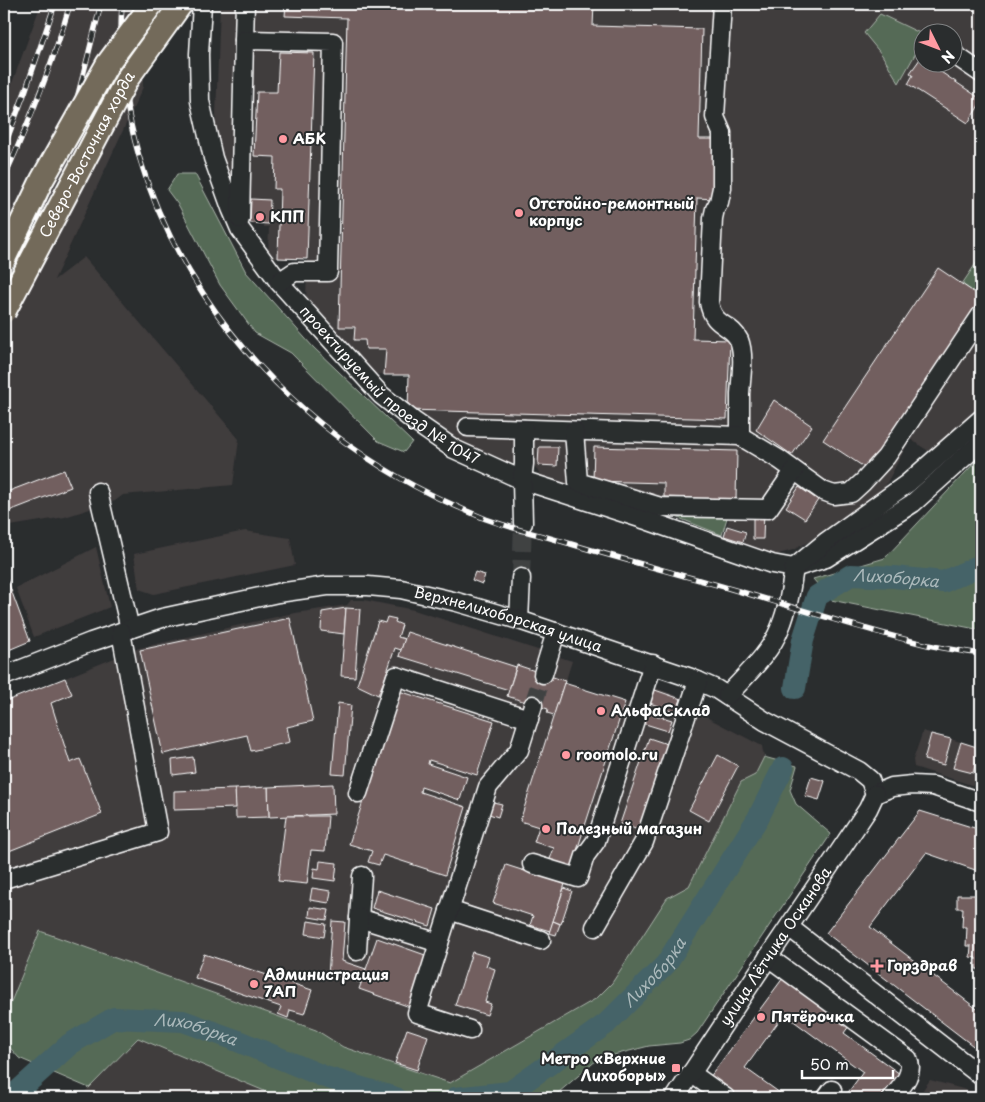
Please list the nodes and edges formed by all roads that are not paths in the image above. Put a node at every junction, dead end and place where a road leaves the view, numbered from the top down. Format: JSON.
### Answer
{"nodes":[{"id":1,"x":152,"y":4,"type":"edge"},
{"id":2,"x":181,"y":4,"type":"edge"},
{"id":3,"x":202,"y":4,"type":"edge"},
{"id":4,"x":245,"y":4,"type":"edge"},
{"id":5,"x":722,"y":4,"type":"edge"},
{"id":6,"x":244,"y":40,"type":"junction"},
{"id":7,"x":962,"y":60,"type":"edge"},
{"id":8,"x":981,"y":73,"type":"edge"},
{"id":9,"x":240,"y":229,"type":"junction"},
{"id":10,"x":4,"y":259,"type":"edge"},
{"id":11,"x":279,"y":282,"type":"junction"},
{"id":12,"x":4,"y":312,"type":"edge"},
{"id":13,"x":981,"y":315,"type":"edge"},
{"id":14,"x":981,"y":419,"type":"edge"},
{"id":15,"x":468,"y":427,"type":"dead end"},
{"id":16,"x":524,"y":429,"type":"junction"},
{"id":17,"x":574,"y":431,"type":"junction"},
{"id":18,"x":740,"y":436,"type":"junction"},
{"id":19,"x":981,"y":442,"type":"edge"},
{"id":20,"x":794,"y":471,"type":"junction"},
{"id":21,"x":522,"y":480,"type":"junction"},
{"id":22,"x":98,"y":492,"type":"dead end"},
{"id":23,"x":523,"y":523,"type":"tunnel mouth"},
{"id":24,"x":794,"y":568,"type":"junction"},
{"id":25,"x":521,"y":578,"type":"tunnel mouth"},
{"id":26,"x":519,"y":620,"type":"junction"},
{"id":27,"x":125,"y":631,"type":"junction"},
{"id":28,"x":556,"y":632,"type":"junction"},
{"id":29,"x":653,"y":664,"type":"junction"},
{"id":30,"x":543,"y":674,"type":"tunnel mouth"},
{"id":31,"x":4,"y":676,"type":"edge"},
{"id":32,"x":698,"y":680,"type":"junction"},
{"id":33,"x":727,"y":696,"type":"junction"},
{"id":34,"x":358,"y":793,"type":"dead end"},
{"id":35,"x":875,"y":794,"type":"junction"},
{"id":36,"x":981,"y":802,"type":"edge"},
{"id":37,"x":532,"y":864,"type":"dead end"},
{"id":38,"x":362,"y":876,"type":"dead end"},
{"id":39,"x":4,"y":879,"type":"edge"},
{"id":40,"x":449,"y":910,"type":"junction"},
{"id":41,"x":359,"y":918,"type":"junction"},
{"id":42,"x":595,"y":927,"type":"dead end"},
{"id":43,"x":789,"y":927,"type":"junction"},
{"id":44,"x":541,"y":940,"type":"dead end"},
{"id":45,"x":439,"y":943,"type":"junction"},
{"id":46,"x":357,"y":951,"type":"dead end"},
{"id":47,"x":768,"y":957,"type":"junction"},
{"id":48,"x":470,"y":1030,"type":"dead end"},
{"id":49,"x":691,"y":1073,"type":"junction"},
{"id":50,"x":981,"y":1076,"type":"edge"},
{"id":51,"x":675,"y":1098,"type":"edge"},
{"id":52,"x":726,"y":1098,"type":"edge"},
{"id":53,"x":892,"y":1098,"type":"edge"}],
"edges":[{"from":1,"to":10,"type":"main road","name":"Северо-Восточная хорда","bridge":true},
{"from":2,"to":12,"type":"main road","name":"Северо-Восточная хорда","bridge":true},
{"from":3,"to":9,"type":"street","name":"проектируемый проезд № 1047"},
{"from":4,"to":6,"type":"street"},
{"from":5,"to":18,"type":"street"},
{"from":6,"to":9,"type":"street"},
{"from":6,"to":11,"type":"street"},
{"from":7,"to":8,"type":"street"},
{"from":9,"to":11,"type":"street","name":"проектируемый проезд № 1047"},
{"from":11,"to":21,"type":"street","name":"проектируемый проезд № 1047"},
{"from":13,"to":20,"type":"street"},
{"from":14,"to":24,"type":"street"},
{"from":15,"to":16,"type":"street"},
{"from":16,"to":17,"type":"street"},
{"from":16,"to":21,"type":"street"},
{"from":17,"to":18,"type":"street"},
{"from":17,"to":20,"type":"street"},
{"from":18,"to":20,"type":"street"},
{"from":19,"to":24,"type":"street"},
{"from":21,"to":23,"type":"street"},
{"from":21,"to":24,"type":"street","name":"проектируемый проезд № 1047"},
{"from":22,"to":27,"type":"street"},
{"from":24,"to":33,"type":"street"},
{"from":25,"to":26,"type":"street"},
{"from":26,"to":27,"type":"street","name":"Верхнелихоборская улица"},
{"from":26,"to":28,"type":"street","name":"Верхнелихоборская улица"},
{"from":27,"to":31,"type":"street","name":"Верхнелихоборская улица"},
{"from":27,"to":39,"type":"street"},
{"from":28,"to":29,"type":"street","name":"Верхнелихоборская улица"},
{"from":28,"to":30,"type":"street"},
{"from":29,"to":32,"type":"street","name":"Верхнелихоборская улица"},
{"from":29,"to":37,"type":"street"},
{"from":32,"to":33,"type":"street","name":"Верхнелихоборская улица"},
{"from":32,"to":42,"type":"street"},
{"from":33,"to":35,"type":"street","name":"Верхнелихоборская улица"},
{"from":34,"to":40,"type":"street"},
{"from":35,"to":36,"type":"street"},
{"from":35,"to":43,"type":"street","name":"улица Лётчика Осканова"},
{"from":38,"to":41,"type":"street"},
{"from":40,"to":44,"type":"street"},
{"from":40,"to":45,"type":"street"},
{"from":41,"to":45,"type":"street"},
{"from":41,"to":46,"type":"street"},
{"from":43,"to":47,"type":"street","name":"улица Лётчика Осканова"},
{"from":43,"to":50,"type":"street"},
{"from":45,"to":48,"type":"street"},
{"from":47,"to":49,"type":"street","name":"улица Лётчика Осканова"},
{"from":47,"to":53,"type":"street"},
{"from":49,"to":51,"type":"street","name":"улица Лётчика Осканова"},
{"from":49,"to":52,"type":"street"}]}
